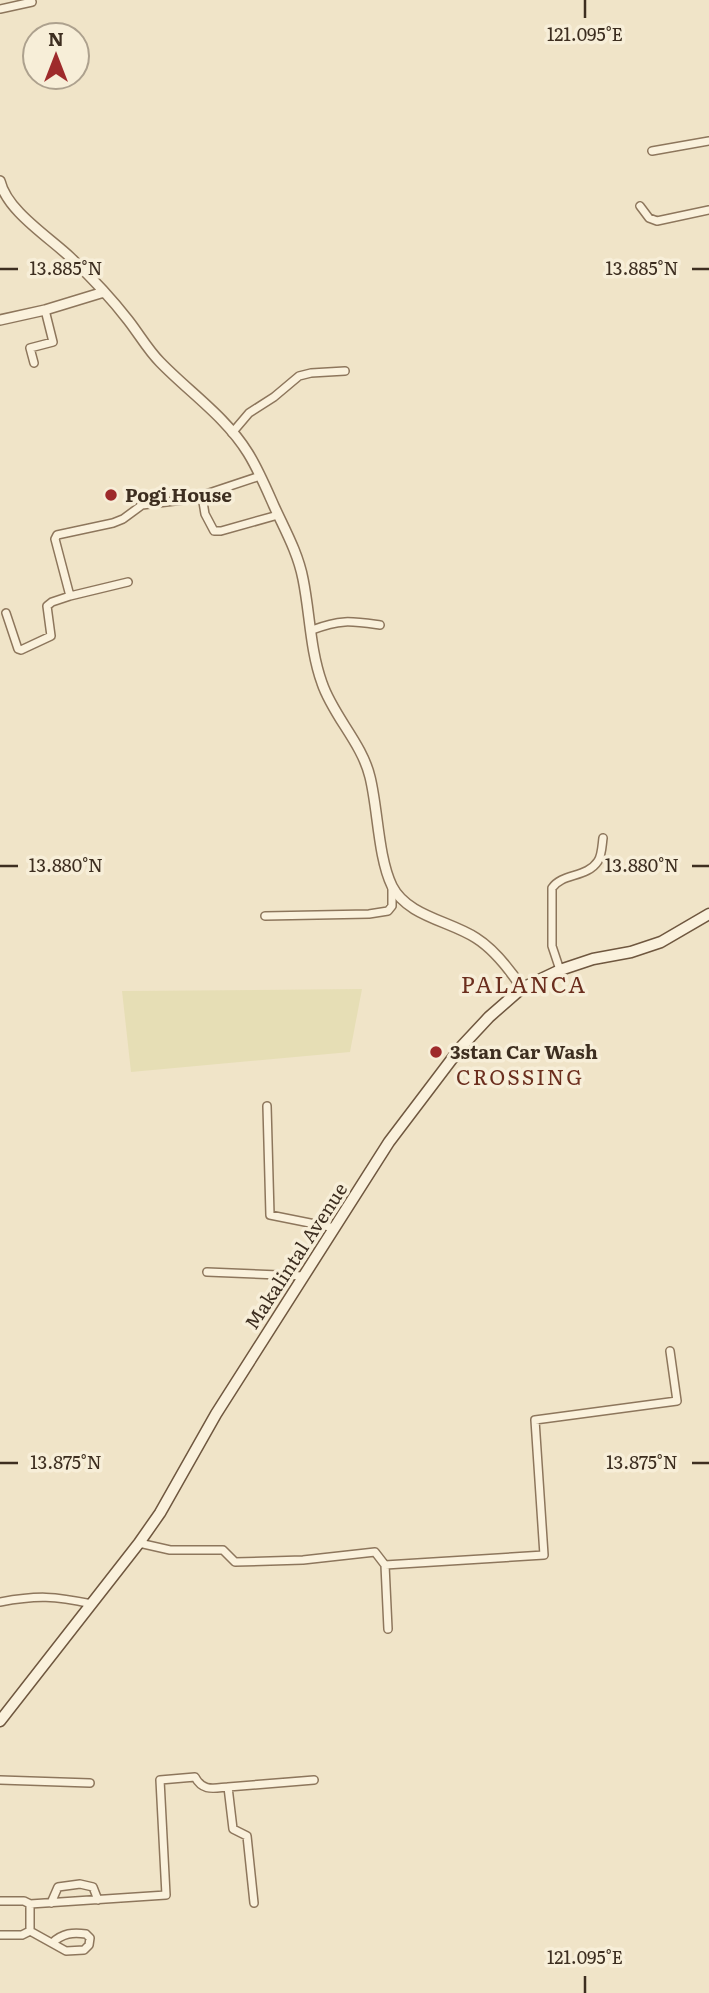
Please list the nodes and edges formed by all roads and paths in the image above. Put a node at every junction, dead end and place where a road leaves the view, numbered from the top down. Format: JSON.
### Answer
{"nodes":[{"id":1,"x":32,"y":2,"type":"dead end"},
{"id":2,"x":0,"y":9,"type":"edge"},
{"id":3,"x":709,"y":141,"type":"edge"},
{"id":4,"x":652,"y":151,"type":"dead end"},
{"id":5,"x":0,"y":181,"type":"edge"},
{"id":6,"x":640,"y":206,"type":"dead end"},
{"id":7,"x":709,"y":210,"type":"edge"},
{"id":8,"x":104,"y":292,"type":"junction"},
{"id":9,"x":45,"y":310,"type":"junction"},
{"id":10,"x":0,"y":320,"type":"edge"},
{"id":11,"x":34,"y":363,"type":"dead end"},
{"id":12,"x":345,"y":371,"type":"dead end"},
{"id":13,"x":232,"y":433,"type":"junction"},
{"id":14,"x":260,"y":476,"type":"junction"},
{"id":15,"x":202,"y":496,"type":"junction"},
{"id":16,"x":278,"y":515,"type":"junction"},
{"id":17,"x":128,"y":582,"type":"dead end"},
{"id":18,"x":70,"y":596,"type":"junction"},
{"id":19,"x":6,"y":613,"type":"dead end"},
{"id":20,"x":380,"y":625,"type":"dead end"},
{"id":21,"x":312,"y":630,"type":"junction"},
{"id":22,"x":603,"y":838,"type":"dead end"},
{"id":23,"x":392,"y":886,"type":"junction"},
{"id":24,"x":709,"y":914,"type":"edge"},
{"id":25,"x":265,"y":916,"type":"dead end"},
{"id":26,"x":560,"y":970,"type":"junction"},
{"id":27,"x":522,"y":988,"type":"junction"},
{"id":28,"x":267,"y":1106,"type":"dead end"},
{"id":29,"x":335,"y":1228,"type":"junction"},
{"id":30,"x":207,"y":1272,"type":"dead end"},
{"id":31,"x":304,"y":1276,"type":"junction"},
{"id":32,"x":670,"y":1351,"type":"dead end"},
{"id":33,"x":139,"y":1543,"type":"junction"},
{"id":34,"x":385,"y":1565,"type":"junction"},
{"id":35,"x":0,"y":1602,"type":"edge"},
{"id":36,"x":92,"y":1604,"type":"junction"},
{"id":37,"x":388,"y":1629,"type":"dead end"},
{"id":38,"x":0,"y":1721,"type":"edge"},
{"id":39,"x":0,"y":1780,"type":"edge"},
{"id":40,"x":314,"y":1780,"type":"dead end"},
{"id":41,"x":90,"y":1783,"type":"dead end"},
{"id":42,"x":229,"y":1787,"type":"junction"},
{"id":43,"x":98,"y":1900,"type":"junction"},
{"id":44,"x":0,"y":1901,"type":"edge"},
{"id":45,"x":51,"y":1903,"type":"junction"},
{"id":46,"x":254,"y":1903,"type":"dead end"},
{"id":47,"x":30,"y":1904,"type":"junction"},
{"id":48,"x":30,"y":1931,"type":"junction"},
{"id":49,"x":0,"y":1935,"type":"edge"},
{"id":50,"x":52,"y":1943,"type":"junction"}],
"edges":[{"from":1,"to":2,"type":"street"},
{"from":3,"to":4,"type":"street"},
{"from":5,"to":8,"type":"street"},
{"from":6,"to":7,"type":"street"},
{"from":8,"to":9,"type":"street"},
{"from":8,"to":13,"type":"street"},
{"from":9,"to":10,"type":"street"},
{"from":9,"to":11,"type":"street"},
{"from":12,"to":13,"type":"street"},
{"from":13,"to":14,"type":"street"},
{"from":14,"to":15,"type":"street"},
{"from":14,"to":16,"type":"street"},
{"from":15,"to":16,"type":"street"},
{"from":15,"to":18,"type":"street"},
{"from":16,"to":21,"type":"street"},
{"from":17,"to":18,"type":"street"},
{"from":18,"to":19,"type":"street"},
{"from":20,"to":21,"type":"street"},
{"from":21,"to":23,"type":"street"},
{"from":22,"to":26,"type":"street"},
{"from":23,"to":25,"type":"street"},
{"from":23,"to":27,"type":"street"},
{"from":24,"to":26,"type":"main road","name":"Makalintal Avenue"},
{"from":26,"to":27,"type":"main road","name":"Makalintal Avenue"},
{"from":27,"to":29,"type":"main road","name":"Makalintal Avenue"},
{"from":28,"to":29,"type":"street"},
{"from":29,"to":31,"type":"main road","name":"Makalintal Avenue"},
{"from":30,"to":31,"type":"street"},
{"from":31,"to":33,"type":"main road","name":"Makalintal Avenue"},
{"from":32,"to":34,"type":"street"},
{"from":33,"to":34,"type":"street"},
{"from":33,"to":36,"type":"main road","name":"Makalintal Avenue"},
{"from":34,"to":37,"type":"street"},
{"from":35,"to":36,"type":"street"},
{"from":36,"to":38,"type":"main road","name":"Makalintal Avenue"},
{"from":39,"to":41,"type":"street"},
{"from":40,"to":42,"type":"street"},
{"from":42,"to":43,"type":"street"},
{"from":42,"to":46,"type":"street"},
{"from":43,"to":45,"type":"street"},
{"from":43,"to":45,"type":"street"},
{"from":44,"to":47,"type":"street"},
{"from":45,"to":47,"type":"street"},
{"from":47,"to":48,"type":"street"},
{"from":48,"to":49,"type":"street"},
{"from":48,"to":50,"type":"street"},
{"from":50,"to":50,"type":"street"}]}
